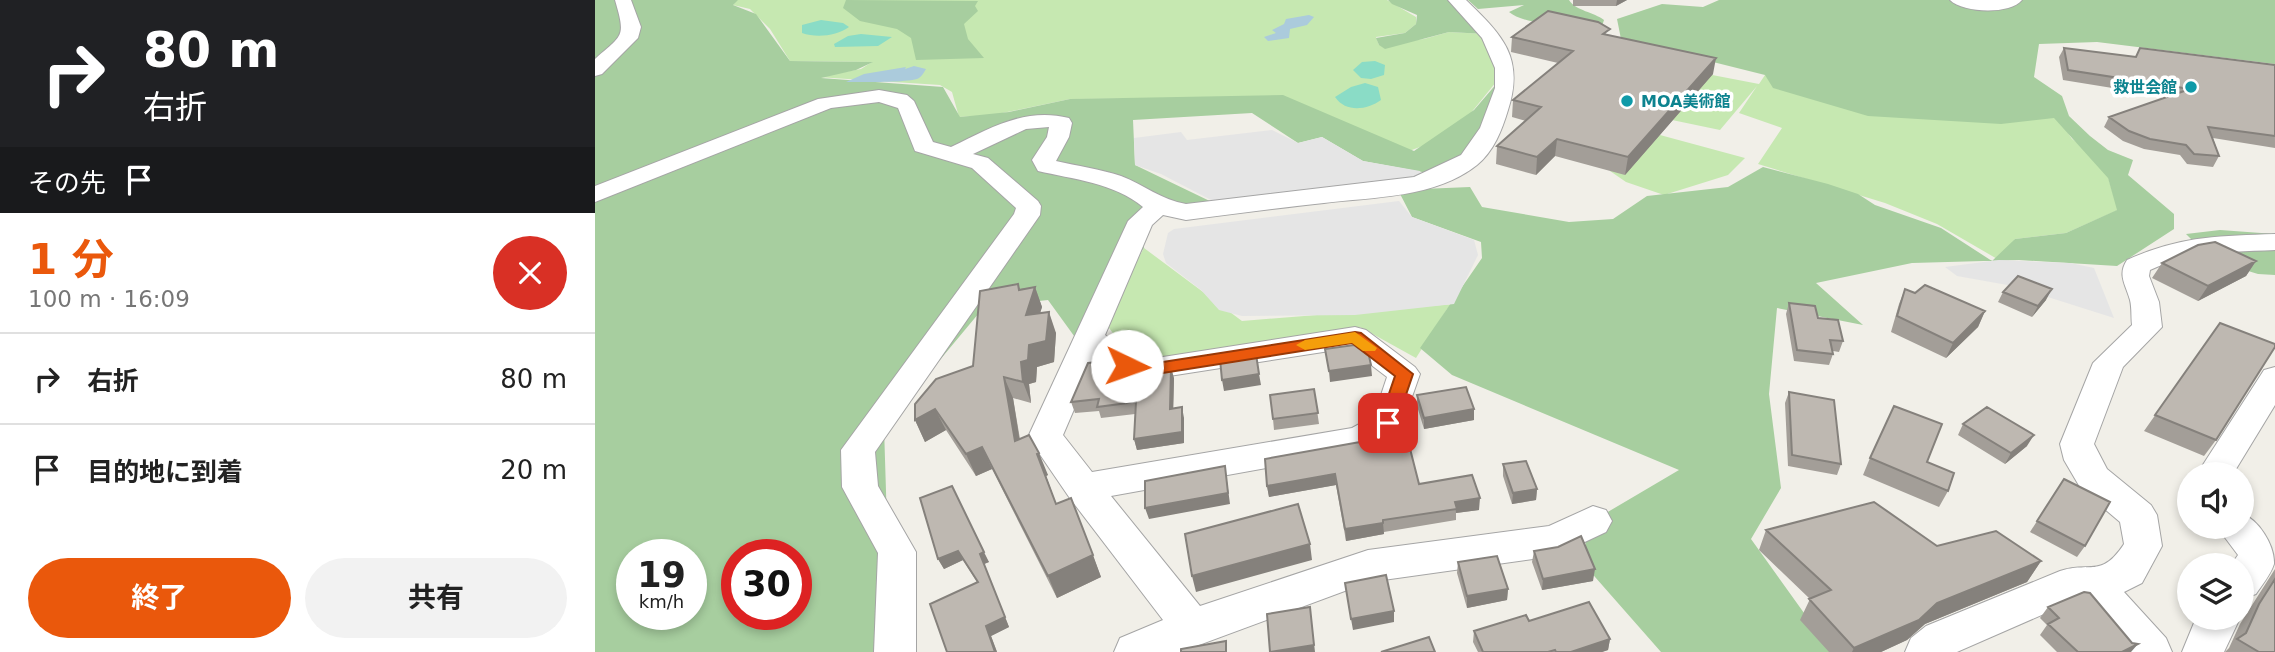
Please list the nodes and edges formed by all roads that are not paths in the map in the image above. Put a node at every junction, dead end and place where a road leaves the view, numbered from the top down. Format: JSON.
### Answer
{"nodes":[{"id":1,"x":623,"y":0,"type":"edge"},
{"id":2,"x":1455,"y":0,"type":"edge"},
{"id":3,"x":1958,"y":0,"type":"edge"},
{"id":4,"x":2014,"y":0,"type":"edge"},
{"id":5,"x":595,"y":70,"type":"edge"},
{"id":6,"x":953,"y":155,"type":"junction"},
{"id":7,"x":595,"y":195,"type":"edge"},
{"id":8,"x":1159,"y":207,"type":"junction"},
{"id":9,"x":2275,"y":242,"type":"edge"},
{"id":10,"x":1089,"y":338,"type":"junction"},
{"id":11,"x":2275,"y":378,"type":"edge"},
{"id":12,"x":2222,"y":462,"type":"edge"},
{"id":13,"x":1082,"y":487,"type":"junction"},
{"id":14,"x":1593,"y":521,"type":"dead end"},
{"id":15,"x":2248,"y":539,"type":"edge"},
{"id":16,"x":2254,"y":563,"type":"edge"},
{"id":17,"x":2095,"y":587,"type":"junction"},
{"id":18,"x":1192,"y":627,"type":"junction"},
{"id":19,"x":2211,"y":630,"type":"edge"},
{"id":20,"x":895,"y":652,"type":"edge"},
{"id":21,"x":1135,"y":652,"type":"edge"},
{"id":22,"x":1926,"y":652,"type":"edge"},
{"id":23,"x":2151,"y":652,"type":"edge"},
{"id":24,"x":2203,"y":652,"type":"edge"}],
"edges":[{"from":1,"to":5,"type":"street"},
{"from":2,"to":8,"type":"street"},
{"from":3,"to":4,"type":"street"},
{"from":6,"to":7,"type":"street"},
{"from":6,"to":8,"type":"street"},
{"from":6,"to":20,"type":"street"},
{"from":8,"to":10,"type":"street"},
{"from":9,"to":17,"type":"street"},
{"from":10,"to":13,"type":"street"},
{"from":10,"to":13,"type":"street"},
{"from":11,"to":12,"type":"street"},
{"from":13,"to":18,"type":"street"},
{"from":14,"to":18,"type":"street"},
{"from":15,"to":16,"type":"street"},
{"from":17,"to":22,"type":"street"},
{"from":17,"to":23,"type":"street"},
{"from":18,"to":21,"type":"street"},
{"from":19,"to":24,"type":"street"}]}
